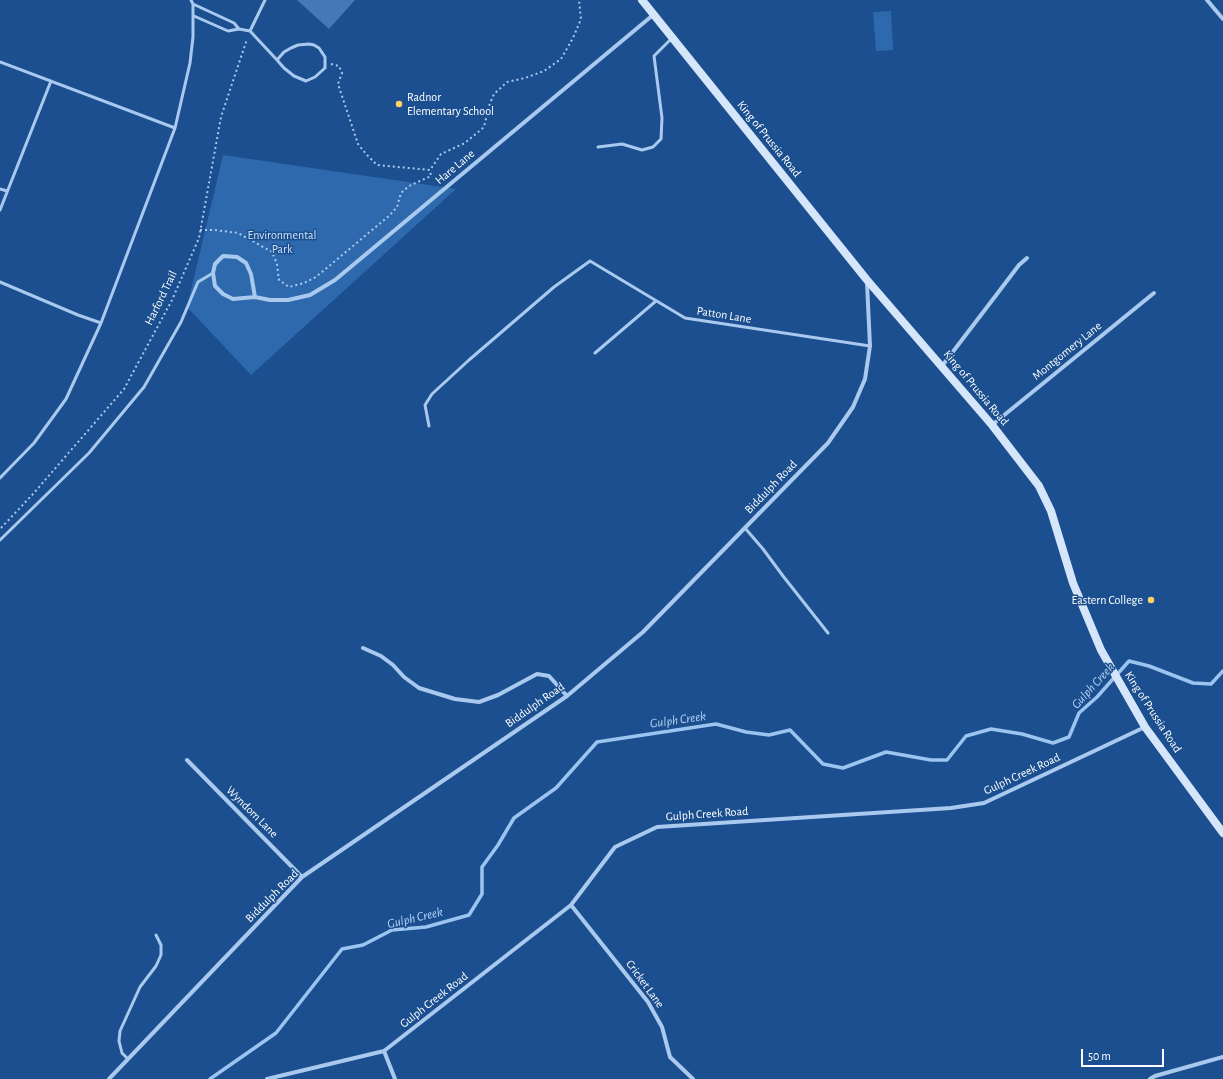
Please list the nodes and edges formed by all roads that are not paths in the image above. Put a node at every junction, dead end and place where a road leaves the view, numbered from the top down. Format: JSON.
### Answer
{"nodes":[{"id":1,"x":192,"y":0,"type":"edge"},
{"id":2,"x":264,"y":0,"type":"edge"},
{"id":3,"x":642,"y":0,"type":"edge"},
{"id":4,"x":1207,"y":0,"type":"edge"},
{"id":5,"x":193,"y":4,"type":"junction"},
{"id":6,"x":653,"y":15,"type":"junction"},
{"id":7,"x":194,"y":16,"type":"junction"},
{"id":8,"x":1223,"y":19,"type":"edge"},
{"id":9,"x":239,"y":29,"type":"junction"},
{"id":10,"x":250,"y":30,"type":"junction"},
{"id":11,"x":672,"y":38,"type":"junction"},
{"id":12,"x":277,"y":60,"type":"junction"},
{"id":13,"x":0,"y":62,"type":"edge"},
{"id":14,"x":51,"y":81,"type":"junction"},
{"id":15,"x":175,"y":128,"type":"junction"},
{"id":16,"x":598,"y":147,"type":"dead end"},
{"id":17,"x":0,"y":189,"type":"edge"},
{"id":18,"x":7,"y":192,"type":"junction"},
{"id":19,"x":0,"y":210,"type":"edge"},
{"id":20,"x":1027,"y":258,"type":"dead end"},
{"id":21,"x":213,"y":273,"type":"junction"},
{"id":22,"x":867,"y":280,"type":"junction"},
{"id":23,"x":0,"y":282,"type":"edge"},
{"id":24,"x":1154,"y":293,"type":"dead end"},
{"id":25,"x":255,"y":297,"type":"junction"},
{"id":26,"x":656,"y":301,"type":"junction"},
{"id":27,"x":101,"y":323,"type":"junction"},
{"id":28,"x":870,"y":346,"type":"junction"},
{"id":29,"x":595,"y":353,"type":"dead end"},
{"id":30,"x":942,"y":366,"type":"junction"},
{"id":31,"x":992,"y":425,"type":"junction"},
{"id":32,"x":429,"y":426,"type":"dead end"},
{"id":33,"x":0,"y":478,"type":"edge"},
{"id":34,"x":745,"y":528,"type":"junction"},
{"id":35,"x":0,"y":540,"type":"edge"},
{"id":36,"x":828,"y":633,"type":"dead end"},
{"id":37,"x":363,"y":648,"type":"dead end"},
{"id":38,"x":567,"y":696,"type":"junction"},
{"id":39,"x":1145,"y":727,"type":"junction"},
{"id":40,"x":186,"y":760,"type":"dead end"},
{"id":41,"x":1223,"y":833,"type":"edge"},
{"id":42,"x":302,"y":878,"type":"junction"},
{"id":43,"x":571,"y":904,"type":"junction"},
{"id":44,"x":156,"y":936,"type":"dead end"},
{"id":45,"x":384,"y":1051,"type":"junction"},
{"id":46,"x":1223,"y":1057,"type":"edge"},
{"id":47,"x":128,"y":1059,"type":"junction"},
{"id":48,"x":109,"y":1079,"type":"edge"},
{"id":49,"x":267,"y":1079,"type":"edge"},
{"id":50,"x":395,"y":1079,"type":"edge"},
{"id":51,"x":693,"y":1079,"type":"edge"},
{"id":52,"x":1150,"y":1079,"type":"edge"}],
"edges":[{"from":1,"to":5,"type":"lane"},
{"from":2,"to":10,"type":"lane"},
{"from":3,"to":6,"type":"street","name":"King of Prussia Road"},
{"from":4,"to":8,"type":"street"},
{"from":5,"to":7,"type":"lane"},
{"from":5,"to":9,"type":"lane"},
{"from":6,"to":11,"type":"street","name":"King of Prussia Road"},
{"from":6,"to":25,"type":"street","name":"Hare Lane"},
{"from":7,"to":9,"type":"lane"},
{"from":7,"to":15,"type":"lane"},
{"from":9,"to":10,"type":"lane"},
{"from":10,"to":12,"type":"lane"},
{"from":11,"to":16,"type":"lane"},
{"from":11,"to":22,"type":"street","name":"King of Prussia Road"},
{"from":12,"to":12,"type":"lane"},
{"from":13,"to":14,"type":"lane"},
{"from":14,"to":15,"type":"lane"},
{"from":14,"to":18,"type":"lane"},
{"from":15,"to":27,"type":"lane"},
{"from":17,"to":18,"type":"lane"},
{"from":18,"to":19,"type":"lane"},
{"from":20,"to":30,"type":"street"},
{"from":21,"to":25,"type":"street","name":"Hare Lane"},
{"from":21,"to":25,"type":"street"},
{"from":21,"to":35,"type":"lane"},
{"from":22,"to":28,"type":"street","name":"Biddulph Road"},
{"from":22,"to":30,"type":"street","name":"King of Prussia Road"},
{"from":23,"to":27,"type":"lane"},
{"from":24,"to":31,"type":"street","name":"Montgomery Lane"},
{"from":26,"to":28,"type":"lane","name":"Patton Lane"},
{"from":26,"to":29,"type":"lane"},
{"from":26,"to":32,"type":"lane","name":"Patton Lane"},
{"from":27,"to":33,"type":"lane"},
{"from":28,"to":34,"type":"street","name":"Biddulph Road"},
{"from":30,"to":31,"type":"street","name":"King of Prussia Road"},
{"from":31,"to":39,"type":"street","name":"King of Prussia Road"},
{"from":34,"to":36,"type":"lane"},
{"from":34,"to":38,"type":"street","name":"Biddulph Road"},
{"from":37,"to":38,"type":"street"},
{"from":38,"to":42,"type":"street","name":"Biddulph Road"},
{"from":39,"to":41,"type":"street","name":"King of Prussia Road"},
{"from":39,"to":43,"type":"street","name":"Gulph Creek Road"},
{"from":40,"to":42,"type":"street","name":"Wyndom Lane"},
{"from":42,"to":47,"type":"street","name":"Biddulph Road"},
{"from":43,"to":45,"type":"street","name":"Gulph Creek Road"},
{"from":43,"to":51,"type":"street","name":"Cricket Lane"},
{"from":44,"to":47,"type":"lane"},
{"from":45,"to":49,"type":"street","name":"Gulph Creek Road"},
{"from":45,"to":50,"type":"street"},
{"from":46,"to":52,"type":"street"},
{"from":47,"to":48,"type":"street","name":"Biddulph Road"}]}
